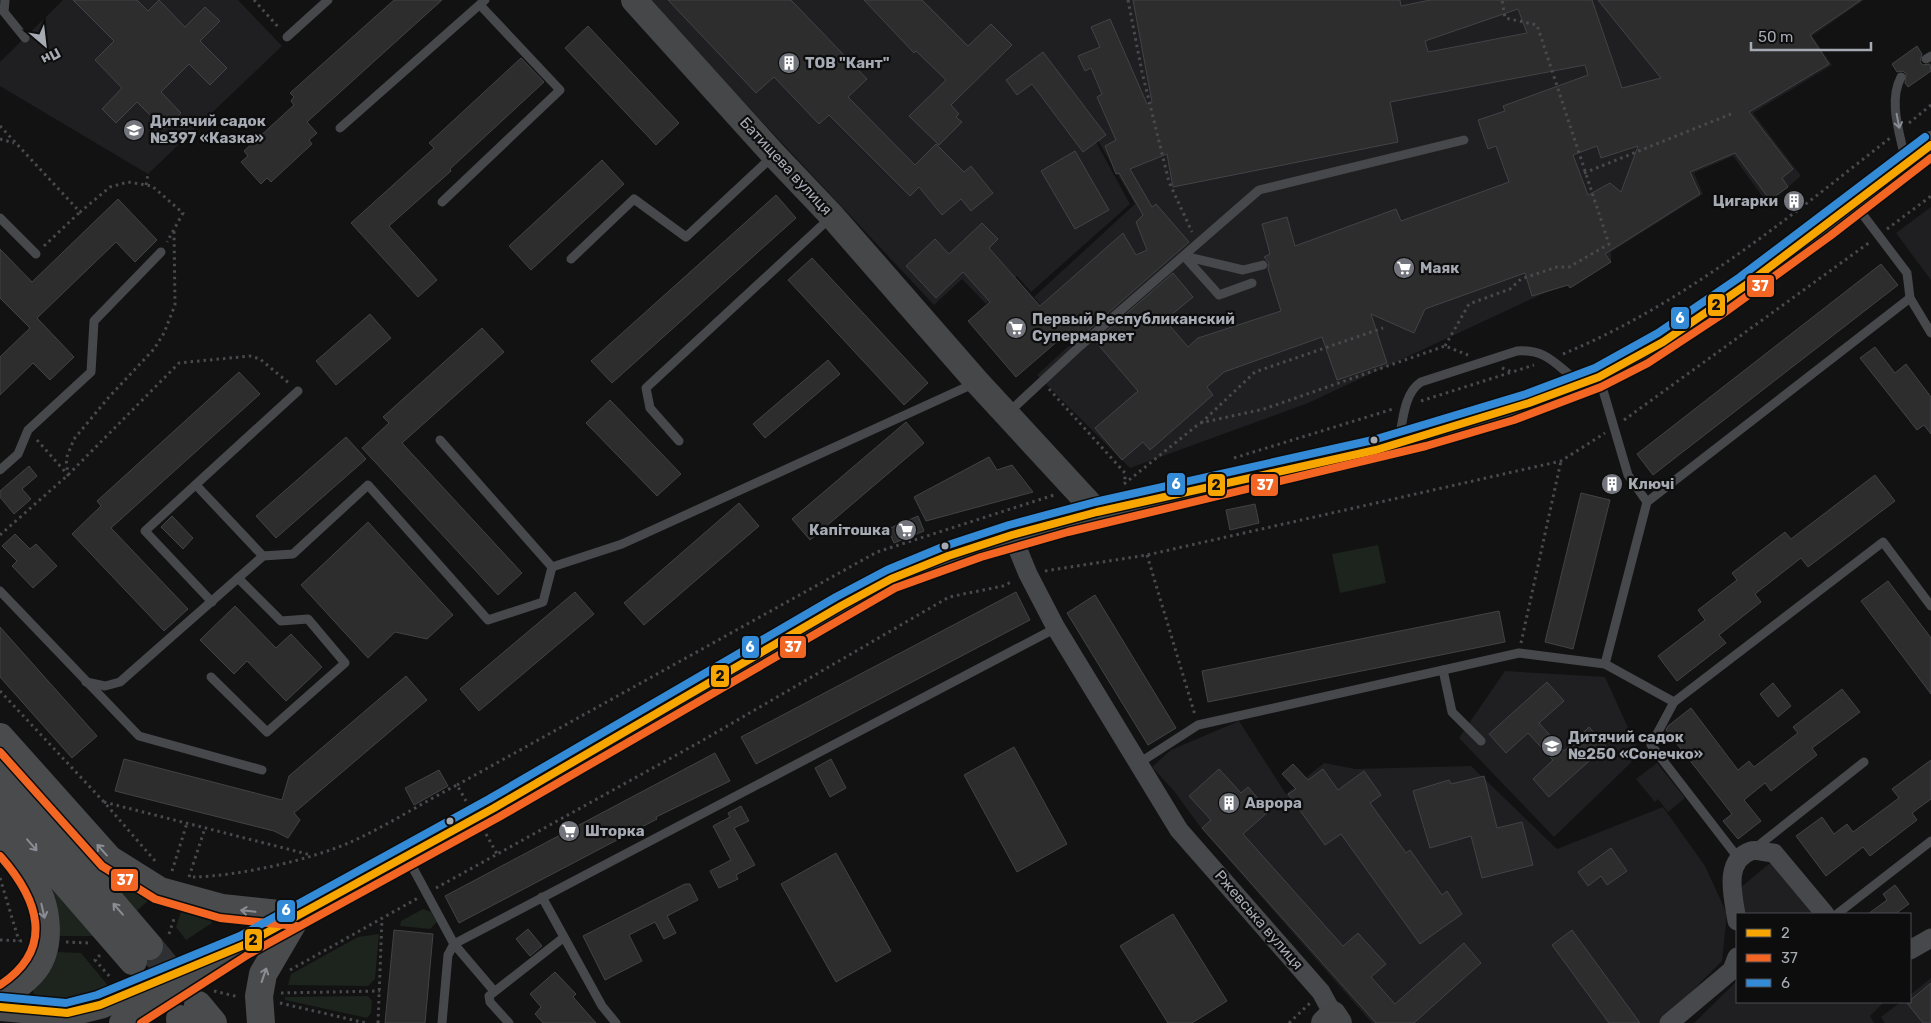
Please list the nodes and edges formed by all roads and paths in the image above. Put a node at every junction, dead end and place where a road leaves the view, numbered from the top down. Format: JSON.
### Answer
{"nodes":[{"id":1,"x":5,"y":0,"type":"edge"},
{"id":2,"x":254,"y":0,"type":"edge"},
{"id":3,"x":328,"y":0,"type":"edge"},
{"id":4,"x":634,"y":0,"type":"edge"},
{"id":5,"x":1128,"y":0,"type":"edge"},
{"id":6,"x":1502,"y":0,"type":"edge"},
{"id":7,"x":483,"y":2,"type":"edge"},
{"id":8,"x":287,"y":37,"type":"joint"},
{"id":9,"x":24,"y":38,"type":"dead end"},
{"id":10,"x":1901,"y":77,"type":"dead end"},
{"id":11,"x":1931,"y":105,"type":"edge"},
{"id":12,"x":1731,"y":114,"type":"dead end"},
{"id":13,"x":0,"y":126,"type":"edge"},
{"id":14,"x":340,"y":128,"type":"dead end"},
{"id":15,"x":1900,"y":130,"type":"junction"},
{"id":16,"x":0,"y":139,"type":"edge"},
{"id":17,"x":1464,"y":140,"type":"dead end"},
{"id":18,"x":16,"y":143,"type":"junction"},
{"id":19,"x":1931,"y":145,"type":"edge"},
{"id":20,"x":774,"y":155,"type":"junction"},
{"id":21,"x":1906,"y":165,"type":"junction"},
{"id":22,"x":1584,"y":173,"type":"junction"},
{"id":23,"x":148,"y":174,"type":"dead end"},
{"id":24,"x":146,"y":185,"type":"junction"},
{"id":25,"x":1931,"y":196,"type":"edge"},
{"id":26,"x":442,"y":202,"type":"dead end"},
{"id":27,"x":1855,"y":205,"type":"junction"},
{"id":28,"x":80,"y":212,"type":"junction"},
{"id":29,"x":832,"y":216,"type":"junction"},
{"id":30,"x":0,"y":218,"type":"edge"},
{"id":31,"x":174,"y":230,"type":"junction"},
{"id":32,"x":1878,"y":236,"type":"junction"},
{"id":33,"x":1197,"y":244,"type":"junction"},
{"id":34,"x":161,"y":252,"type":"joint"},
{"id":35,"x":36,"y":254,"type":"joint"},
{"id":36,"x":1184,"y":256,"type":"junction"},
{"id":37,"x":571,"y":258,"type":"dead end"},
{"id":38,"x":1263,"y":266,"type":"dead end"},
{"id":39,"x":1252,"y":283,"type":"dead end"},
{"id":40,"x":1910,"y":298,"type":"junction"},
{"id":41,"x":1383,"y":328,"type":"dead end"},
{"id":42,"x":1931,"y":333,"type":"edge"},
{"id":43,"x":1445,"y":346,"type":"junction"},
{"id":44,"x":1550,"y":360,"type":"junction"},
{"id":45,"x":1485,"y":361,"type":"junction"},
{"id":46,"x":1512,"y":372,"type":"junction"},
{"id":47,"x":1590,"y":380,"type":"junction"},
{"id":48,"x":978,"y":382,"type":"junction"},
{"id":49,"x":1042,"y":382,"type":"junction"},
{"id":50,"x":298,"y":390,"type":"joint"},
{"id":51,"x":1407,"y":405,"type":"junction"},
{"id":52,"x":1007,"y":414,"type":"junction"},
{"id":53,"x":1200,"y":423,"type":"junction"},
{"id":54,"x":1614,"y":428,"type":"junction"},
{"id":55,"x":28,"y":430,"type":"junction"},
{"id":56,"x":440,"y":440,"type":"dead end"},
{"id":57,"x":679,"y":441,"type":"dead end"},
{"id":58,"x":1398,"y":443,"type":"junction"},
{"id":59,"x":1233,"y":459,"type":"dead end"},
{"id":60,"x":1560,"y":461,"type":"junction"},
{"id":61,"x":0,"y":470,"type":"edge"},
{"id":62,"x":68,"y":475,"type":"junction"},
{"id":63,"x":1134,"y":482,"type":"dead end"},
{"id":64,"x":1125,"y":484,"type":"junction"},
{"id":65,"x":196,"y":485,"type":"junction"},
{"id":66,"x":1116,"y":486,"type":"dead end"},
{"id":67,"x":1647,"y":502,"type":"junction"},
{"id":68,"x":1088,"y":503,"type":"junction"},
{"id":69,"x":0,"y":536,"type":"edge"},
{"id":70,"x":1012,"y":536,"type":"junction"},
{"id":71,"x":1146,"y":555,"type":"junction"},
{"id":72,"x":263,"y":556,"type":"junction"},
{"id":73,"x":552,"y":567,"type":"junction"},
{"id":74,"x":1028,"y":574,"type":"junction"},
{"id":75,"x":238,"y":578,"type":"junction"},
{"id":76,"x":0,"y":591,"type":"edge"},
{"id":77,"x":212,"y":602,"type":"junction"},
{"id":78,"x":1931,"y":606,"type":"edge"},
{"id":79,"x":1056,"y":628,"type":"junction"},
{"id":80,"x":1519,"y":653,"type":"junction"},
{"id":81,"x":1605,"y":664,"type":"junction"},
{"id":82,"x":1443,"y":670,"type":"junction"},
{"id":83,"x":211,"y":676,"type":"dead end"},
{"id":84,"x":86,"y":682,"type":"junction"},
{"id":85,"x":0,"y":691,"type":"edge"},
{"id":86,"x":1674,"y":702,"type":"junction"},
{"id":87,"x":1198,"y":725,"type":"junction"},
{"id":88,"x":0,"y":737,"type":"edge"},
{"id":89,"x":1481,"y":742,"type":"dead end"},
{"id":90,"x":1864,"y":762,"type":"dead end"},
{"id":91,"x":1139,"y":763,"type":"junction"},
{"id":92,"x":262,"y":770,"type":"dead end"},
{"id":93,"x":0,"y":772,"type":"edge"},
{"id":94,"x":457,"y":785,"type":"junction"},
{"id":95,"x":104,"y":802,"type":"junction"},
{"id":96,"x":0,"y":808,"type":"edge"},
{"id":97,"x":476,"y":818,"type":"junction"},
{"id":98,"x":187,"y":823,"type":"junction"},
{"id":99,"x":0,"y":841,"type":"edge"},
{"id":100,"x":1931,"y":841,"type":"edge"},
{"id":101,"x":497,"y":854,"type":"junction"},
{"id":102,"x":1745,"y":855,"type":"junction"},
{"id":103,"x":313,"y":856,"type":"junction"},
{"id":104,"x":407,"y":857,"type":"junction"},
{"id":105,"x":161,"y":868,"type":"dead end"},
{"id":106,"x":167,"y":870,"type":"dead end"},
{"id":107,"x":172,"y":871,"type":"junction"},
{"id":108,"x":0,"y":878,"type":"edge"},
{"id":109,"x":426,"y":894,"type":"junction"},
{"id":110,"x":542,"y":898,"type":"junction"},
{"id":111,"x":1824,"y":913,"type":"edge"},
{"id":112,"x":1838,"y":913,"type":"edge"},
{"id":113,"x":1736,"y":914,"type":"edge"},
{"id":114,"x":297,"y":916,"type":"junction"},
{"id":115,"x":382,"y":918,"type":"junction"},
{"id":116,"x":563,"y":938,"type":"junction"},
{"id":117,"x":1931,"y":938,"type":"edge"},
{"id":118,"x":19,"y":941,"type":"dead end"},
{"id":119,"x":454,"y":944,"type":"junction"},
{"id":120,"x":244,"y":945,"type":"junction"},
{"id":121,"x":1911,"y":949,"type":"edge"},
{"id":122,"x":1736,"y":960,"type":"edge"},
{"id":123,"x":287,"y":972,"type":"dead end"},
{"id":124,"x":284,"y":985,"type":"dead end"},
{"id":125,"x":494,"y":991,"type":"junction"},
{"id":126,"x":283,"y":992,"type":"junction"},
{"id":127,"x":380,"y":992,"type":"junction"},
{"id":128,"x":1321,"y":992,"type":"junction"},
{"id":129,"x":281,"y":1005,"type":"junction"},
{"id":130,"x":5,"y":1009,"type":"edge"},
{"id":131,"x":271,"y":1017,"type":"edge"},
{"id":132,"x":1332,"y":1020,"type":"edge"},
{"id":133,"x":123,"y":1023,"type":"edge"},
{"id":134,"x":366,"y":1023,"type":"edge"},
{"id":135,"x":378,"y":1023,"type":"edge"},
{"id":136,"x":442,"y":1023,"type":"edge"},
{"id":137,"x":509,"y":1023,"type":"edge"},
{"id":138,"x":616,"y":1023,"type":"edge"},
{"id":139,"x":1289,"y":1023,"type":"edge"},
{"id":140,"x":1670,"y":1023,"type":"edge"}],
"edges":[{"from":1,"to":9,"type":"lane"},
{"from":2,"to":8,"type":"path"},
{"from":3,"to":8,"type":"lane"},
{"from":4,"to":20,"type":"street","name":"Батищева вулиця"},
{"from":5,"to":33,"type":"path"},
{"from":6,"to":22,"type":"path"},
{"from":7,"to":14,"type":"lane"},
{"from":7,"to":26,"type":"lane"},
{"from":10,"to":15,"type":"lane","one_way":true},
{"from":11,"to":15,"type":"path"},
{"from":12,"to":22,"type":"path"},
{"from":13,"to":18,"type":"path"},
{"from":15,"to":21,"type":"lane"},
{"from":15,"to":44,"type":"path"},
{"from":16,"to":18,"type":"path"},
{"from":17,"to":33,"type":"lane"},
{"from":18,"to":28,"type":"path"},
{"from":19,"to":21,"type":"main road"},
{"from":20,"to":29,"type":"street","name":"Батищева вулиця"},
{"from":20,"to":37,"type":"lane"},
{"from":21,"to":27,"type":"main road"},
{"from":22,"to":43,"type":"path"},
{"from":23,"to":24,"type":"path"},
{"from":24,"to":28,"type":"path"},
{"from":24,"to":31,"type":"path"},
{"from":25,"to":32,"type":"path"},
{"from":27,"to":32,"type":"lane"},
{"from":27,"to":47,"type":"main road"},
{"from":28,"to":35,"type":"path"},
{"from":29,"to":48,"type":"street","name":"Батищева вулиця"},
{"from":29,"to":57,"type":"lane"},
{"from":30,"to":35,"type":"lane"},
{"from":31,"to":34,"type":"path"},
{"from":31,"to":62,"type":"path"},
{"from":32,"to":40,"type":"lane"},
{"from":32,"to":54,"type":"path"},
{"from":33,"to":36,"type":"lane"},
{"from":34,"to":55,"type":"lane"},
{"from":36,"to":38,"type":"lane"},
{"from":36,"to":39,"type":"lane"},
{"from":36,"to":49,"type":"lane"},
{"from":40,"to":42,"type":"lane"},
{"from":40,"to":67,"type":"lane"},
{"from":41,"to":53,"type":"path"},
{"from":43,"to":45,"type":"path"},
{"from":43,"to":53,"type":"path"},
{"from":44,"to":45,"type":"lane"},
{"from":44,"to":46,"type":"path"},
{"from":44,"to":47,"type":"lane"},
{"from":45,"to":46,"type":"path"},
{"from":45,"to":51,"type":"lane"},
{"from":46,"to":51,"type":"path"},
{"from":47,"to":54,"type":"lane"},
{"from":47,"to":58,"type":"main road"},
{"from":48,"to":52,"type":"street","name":"Батищева вулиця"},
{"from":48,"to":73,"type":"lane"},
{"from":49,"to":52,"type":"lane"},
{"from":49,"to":64,"type":"path"},
{"from":50,"to":62,"type":"path"},
{"from":50,"to":65,"type":"lane"},
{"from":51,"to":58,"type":"lane"},
{"from":51,"to":59,"type":"path"},
{"from":52,"to":68,"type":"street","name":"Батищева вулиця"},
{"from":53,"to":64,"type":"path"},
{"from":54,"to":60,"type":"path"},
{"from":54,"to":67,"type":"lane"},
{"from":55,"to":61,"type":"lane"},
{"from":55,"to":62,"type":"path"},
{"from":56,"to":73,"type":"lane"},
{"from":58,"to":68,"type":"main road"},
{"from":60,"to":71,"type":"path"},
{"from":60,"to":80,"type":"path"},
{"from":62,"to":69,"type":"path"},
{"from":63,"to":64,"type":"path"},
{"from":64,"to":66,"type":"path"},
{"from":65,"to":72,"type":"lane"},
{"from":65,"to":77,"type":"lane"},
{"from":67,"to":81,"type":"lane"},
{"from":68,"to":70,"type":"main road"},
{"from":68,"to":94,"type":"path"},
{"from":70,"to":74,"type":"street","name":"Ржевська вулиця"},
{"from":70,"to":97,"type":"main road"},
{"from":71,"to":74,"type":"path"},
{"from":71,"to":87,"type":"path"},
{"from":72,"to":73,"type":"lane"},
{"from":72,"to":75,"type":"lane"},
{"from":74,"to":79,"type":"street","name":"Ржевська вулиця"},
{"from":74,"to":101,"type":"path"},
{"from":75,"to":77,"type":"lane"},
{"from":75,"to":83,"type":"lane"},
{"from":76,"to":84,"type":"lane"},
{"from":77,"to":84,"type":"lane"},
{"from":78,"to":86,"type":"lane"},
{"from":79,"to":91,"type":"street","name":"Ржевська вулиця"},
{"from":79,"to":110,"type":"lane"},
{"from":80,"to":81,"type":"lane"},
{"from":80,"to":82,"type":"lane"},
{"from":81,"to":86,"type":"lane"},
{"from":82,"to":87,"type":"lane"},
{"from":82,"to":89,"type":"lane"},
{"from":84,"to":92,"type":"lane"},
{"from":85,"to":95,"type":"path"},
{"from":86,"to":102,"type":"lane"},
{"from":87,"to":91,"type":"lane"},
{"from":114,"to":88,"type":"main road","one_way":true},
{"from":90,"to":102,"type":"lane"},
{"from":91,"to":128,"type":"street","name":"Ржевська вулиця"},
{"from":96,"to":93,"type":"main road","one_way":true},
{"from":94,"to":97,"type":"path"},
{"from":94,"to":103,"type":"path"},
{"from":95,"to":98,"type":"path"},
{"from":95,"to":105,"type":"path"},
{"from":97,"to":101,"type":"path"},
{"from":97,"to":104,"type":"main road"},
{"from":98,"to":103,"type":"path"},
{"from":98,"to":107,"type":"path"},
{"from":99,"to":130,"type":"main road","one_way":true},
{"from":100,"to":112,"type":"lane"},
{"from":101,"to":109,"type":"path"},
{"from":102,"to":111,"type":"street"},
{"from":102,"to":113,"type":"street"},
{"from":103,"to":107,"type":"path"},
{"from":104,"to":109,"type":"lane"},
{"from":104,"to":114,"type":"main road"},
{"from":106,"to":107,"type":"path"},
{"from":108,"to":118,"type":"path"},
{"from":109,"to":115,"type":"path"},
{"from":109,"to":119,"type":"lane"},
{"from":110,"to":116,"type":"lane"},
{"from":110,"to":119,"type":"lane"},
{"from":114,"to":120,"type":"main road"},
{"from":131,"to":114,"type":"main road","one_way":true},
{"from":115,"to":123,"type":"path"},
{"from":115,"to":127,"type":"path"},
{"from":116,"to":125,"type":"lane"},
{"from":116,"to":138,"type":"lane"},
{"from":117,"to":121,"type":"street"},
{"from":119,"to":125,"type":"lane"},
{"from":119,"to":136,"type":"lane"},
{"from":120,"to":130,"type":"main road"},
{"from":120,"to":133,"type":"main road"},
{"from":122,"to":140,"type":"street"},
{"from":124,"to":126,"type":"path"},
{"from":125,"to":137,"type":"lane"},
{"from":126,"to":127,"type":"path"},
{"from":126,"to":129,"type":"path"},
{"from":127,"to":135,"type":"path"},
{"from":128,"to":132,"type":"street","name":"Ржевська вулиця"},
{"from":128,"to":139,"type":"path"},
{"from":129,"to":131,"type":"path"},
{"from":129,"to":134,"type":"path"}]}
